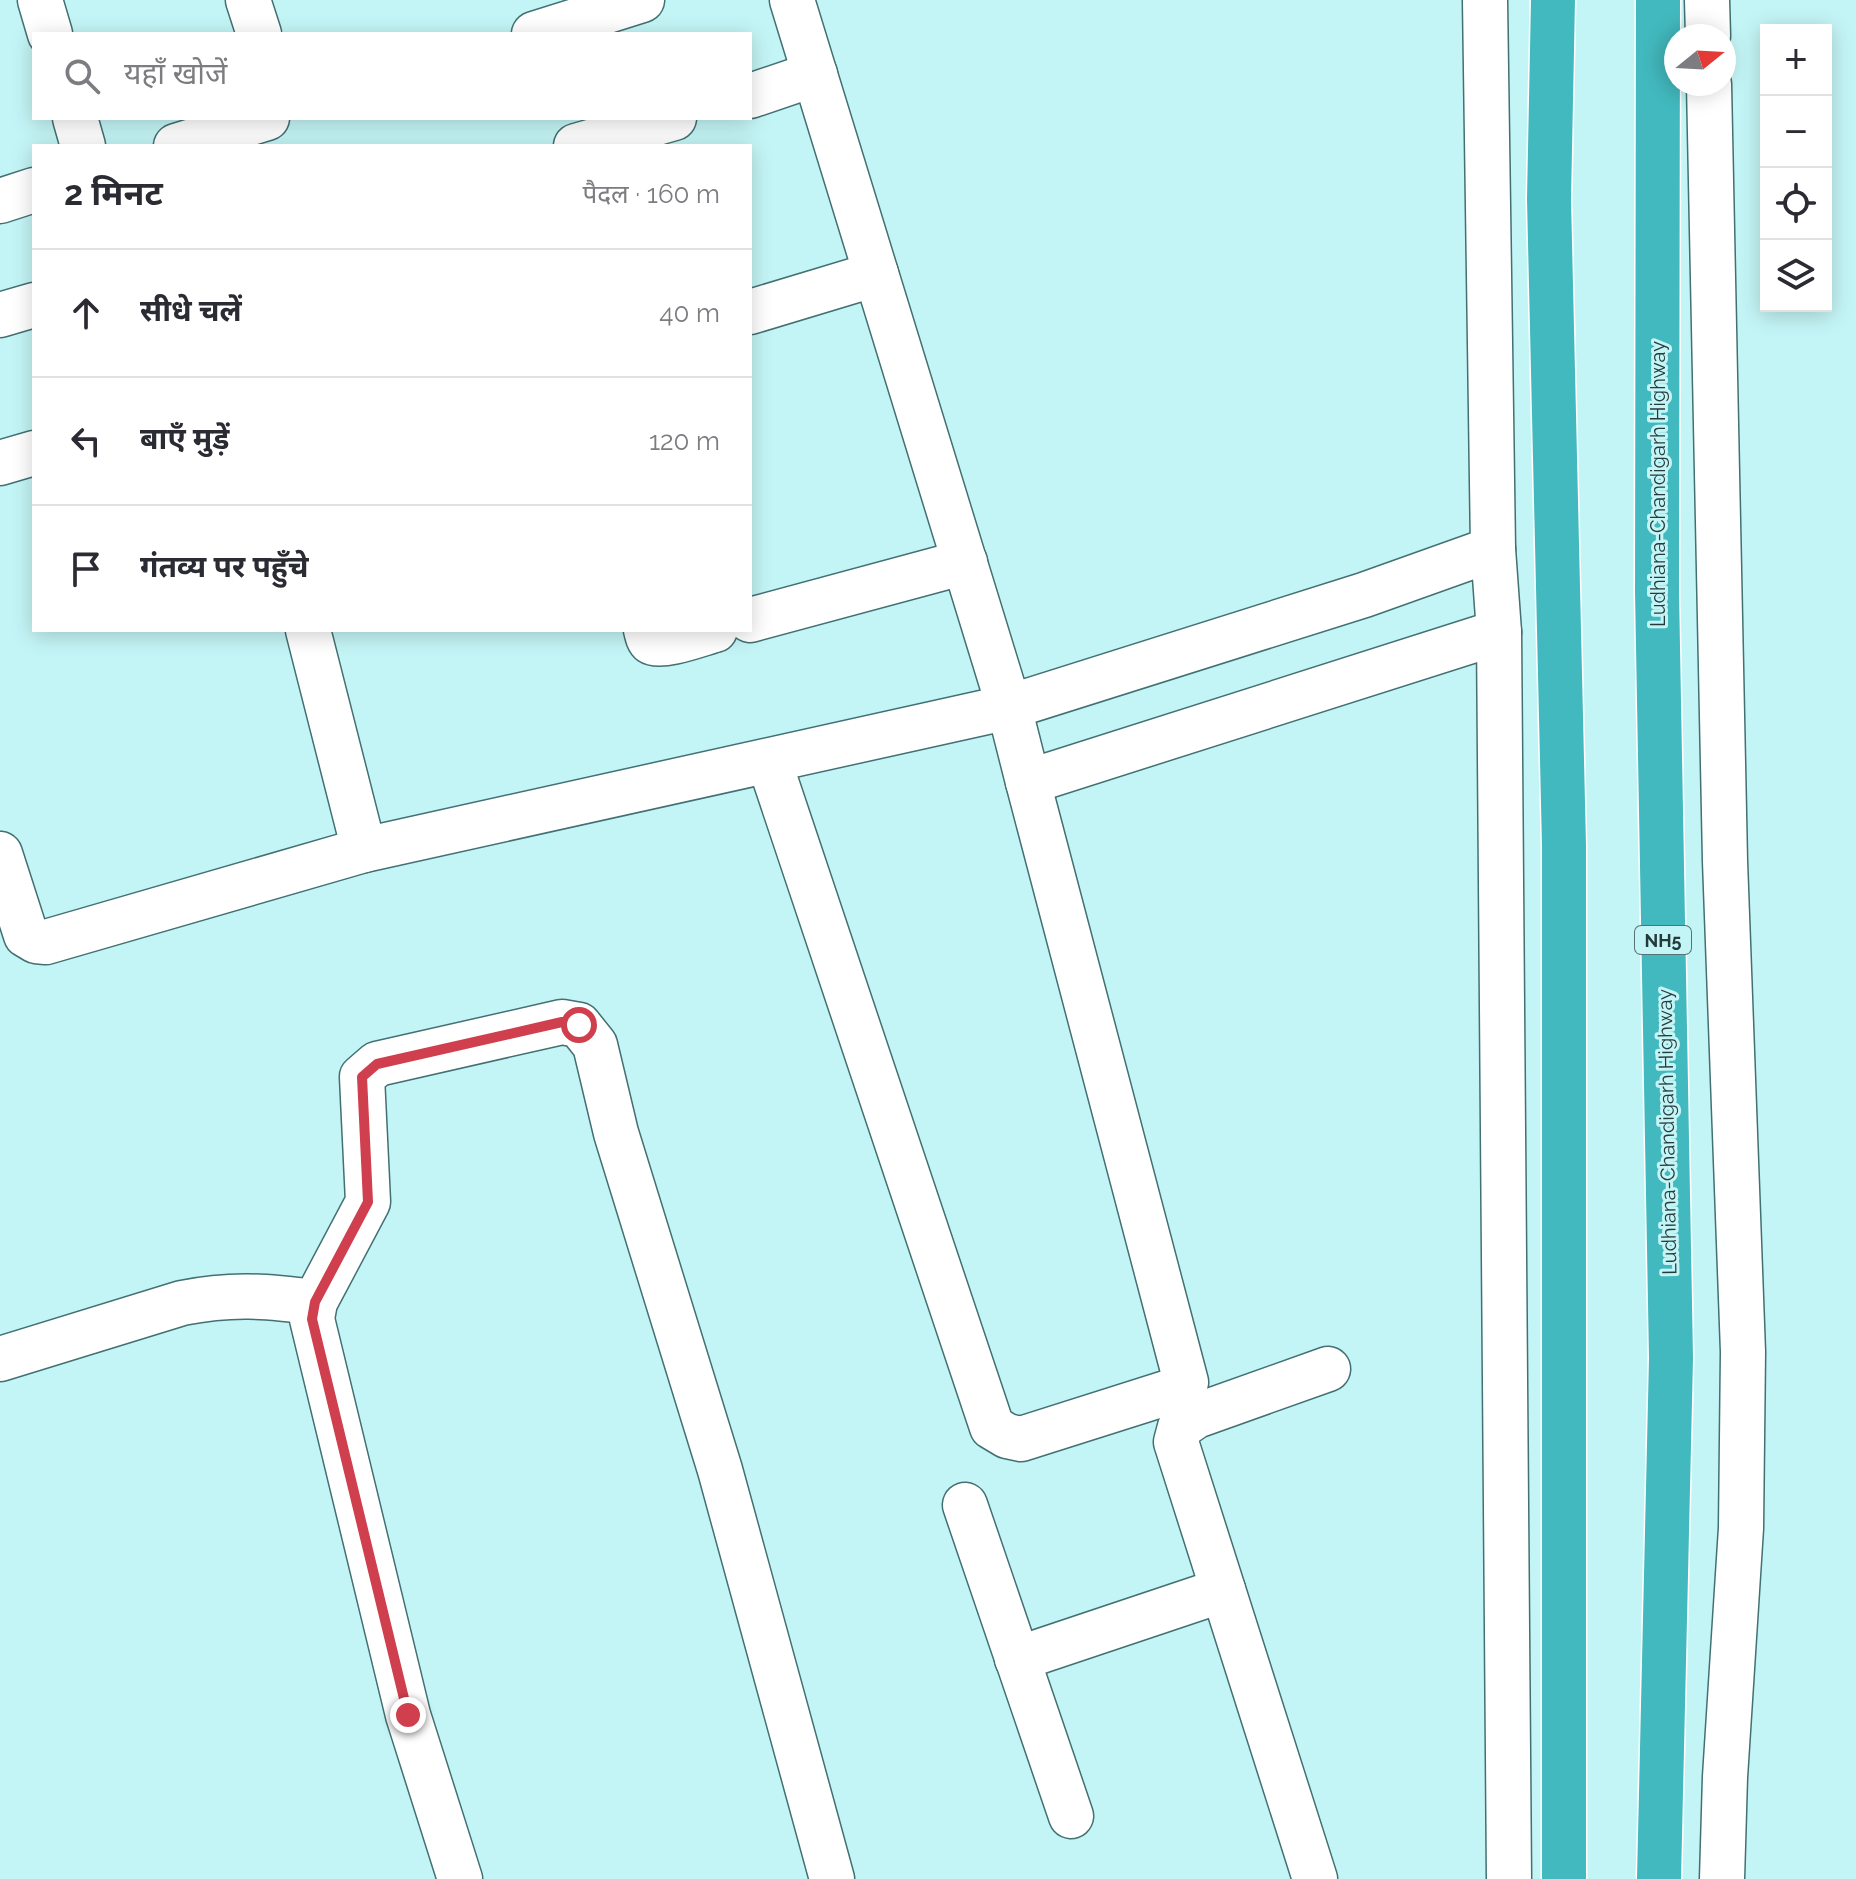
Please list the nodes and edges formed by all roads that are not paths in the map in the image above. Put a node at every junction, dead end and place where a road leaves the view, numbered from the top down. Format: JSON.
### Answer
{"nodes":[{"id":1,"x":40,"y":0,"type":"edge"},
{"id":2,"x":248,"y":0,"type":"edge"},
{"id":3,"x":642,"y":0,"type":"edge"},
{"id":4,"x":792,"y":0,"type":"edge"},
{"id":5,"x":1485,"y":0,"type":"edge"},
{"id":6,"x":1553,"y":0,"type":"edge"},
{"id":7,"x":1658,"y":0,"type":"edge"},
{"id":8,"x":1707,"y":0,"type":"edge"},
{"id":9,"x":1708,"y":24,"type":"edge"},
{"id":10,"x":49,"y":32,"type":"edge"},
{"id":11,"x":258,"y":32,"type":"edge"},
{"id":12,"x":540,"y":32,"type":"edge"},
{"id":13,"x":815,"y":74,"type":"junction"},
{"id":14,"x":752,"y":95,"type":"edge"},
{"id":15,"x":1709,"y":96,"type":"edge"},
{"id":16,"x":76,"y":120,"type":"edge"},
{"id":17,"x":260,"y":120,"type":"edge"},
{"id":18,"x":667,"y":120,"type":"edge"},
{"id":19,"x":82,"y":144,"type":"edge"},
{"id":20,"x":182,"y":144,"type":"edge"},
{"id":21,"x":583,"y":144,"type":"edge"},
{"id":22,"x":32,"y":191,"type":"edge"},
{"id":23,"x":0,"y":201,"type":"edge"},
{"id":24,"x":876,"y":274,"type":"junction"},
{"id":25,"x":32,"y":306,"type":"edge"},
{"id":26,"x":752,"y":311,"type":"edge"},
{"id":27,"x":0,"y":315,"type":"edge"},
{"id":28,"x":32,"y":454,"type":"edge"},
{"id":29,"x":0,"y":463,"type":"edge"},
{"id":30,"x":1493,"y":549,"type":"junction"},
{"id":31,"x":965,"y":562,"type":"junction"},
{"id":32,"x":752,"y":619,"type":"edge"},
{"id":33,"x":309,"y":632,"type":"edge"},
{"id":34,"x":647,"y":632,"type":"edge"},
{"id":35,"x":708,"y":632,"type":"edge"},
{"id":36,"x":1499,"y":632,"type":"junction"},
{"id":37,"x":1009,"y":707,"type":"junction"},
{"id":38,"x":769,"y":761,"type":"junction"},
{"id":39,"x":1028,"y":782,"type":"junction"},
{"id":40,"x":364,"y":850,"type":"junction"},
{"id":41,"x":0,"y":854,"type":"edge"},
{"id":42,"x":315,"y":1302,"type":"junction"},
{"id":43,"x":0,"y":1359,"type":"edge"},
{"id":44,"x":1328,"y":1369,"type":"dead end"},
{"id":45,"x":965,"y":1505,"type":"dead end"},
{"id":46,"x":1223,"y":1590,"type":"junction"},
{"id":47,"x":1017,"y":1659,"type":"junction"},
{"id":48,"x":1071,"y":1816,"type":"dead end"},
{"id":49,"x":460,"y":1879,"type":"edge"},
{"id":50,"x":832,"y":1879,"type":"edge"},
{"id":51,"x":1315,"y":1879,"type":"edge"},
{"id":52,"x":1509,"y":1879,"type":"edge"},
{"id":53,"x":1564,"y":1879,"type":"edge"},
{"id":54,"x":1659,"y":1879,"type":"edge"},
{"id":55,"x":1722,"y":1879,"type":"edge"}],
"edges":[{"from":1,"to":10,"type":"street"},
{"from":2,"to":11,"type":"street"},
{"from":3,"to":12,"type":"street"},
{"from":4,"to":13,"type":"street"},
{"from":5,"to":30,"type":"street"},
{"from":6,"to":53,"type":"highway"},
{"from":7,"to":54,"type":"highway","name":"Ludhiana-Chandigarh Highway","number":"NH5"},
{"from":8,"to":9,"type":"street"},
{"from":13,"to":14,"type":"street"},
{"from":13,"to":24,"type":"street"},
{"from":15,"to":55,"type":"street"},
{"from":16,"to":19,"type":"street"},
{"from":17,"to":20,"type":"street"},
{"from":18,"to":21,"type":"street"},
{"from":22,"to":23,"type":"street"},
{"from":24,"to":26,"type":"street"},
{"from":24,"to":31,"type":"street"},
{"from":25,"to":27,"type":"street"},
{"from":28,"to":29,"type":"street"},
{"from":30,"to":36,"type":"street"},
{"from":30,"to":37,"type":"street"},
{"from":31,"to":32,"type":"street"},
{"from":31,"to":37,"type":"street"},
{"from":33,"to":40,"type":"street"},
{"from":34,"to":35,"type":"street"},
{"from":36,"to":39,"type":"street"},
{"from":36,"to":52,"type":"street"},
{"from":37,"to":38,"type":"street"},
{"from":37,"to":39,"type":"street"},
{"from":38,"to":39,"type":"street"},
{"from":38,"to":40,"type":"street"},
{"from":40,"to":41,"type":"street"},
{"from":42,"to":43,"type":"street"},
{"from":42,"to":49,"type":"street"},
{"from":42,"to":50,"type":"street"},
{"from":44,"to":46,"type":"street"},
{"from":45,"to":47,"type":"street"},
{"from":46,"to":47,"type":"street"},
{"from":46,"to":51,"type":"street"},
{"from":47,"to":48,"type":"street"}]}
